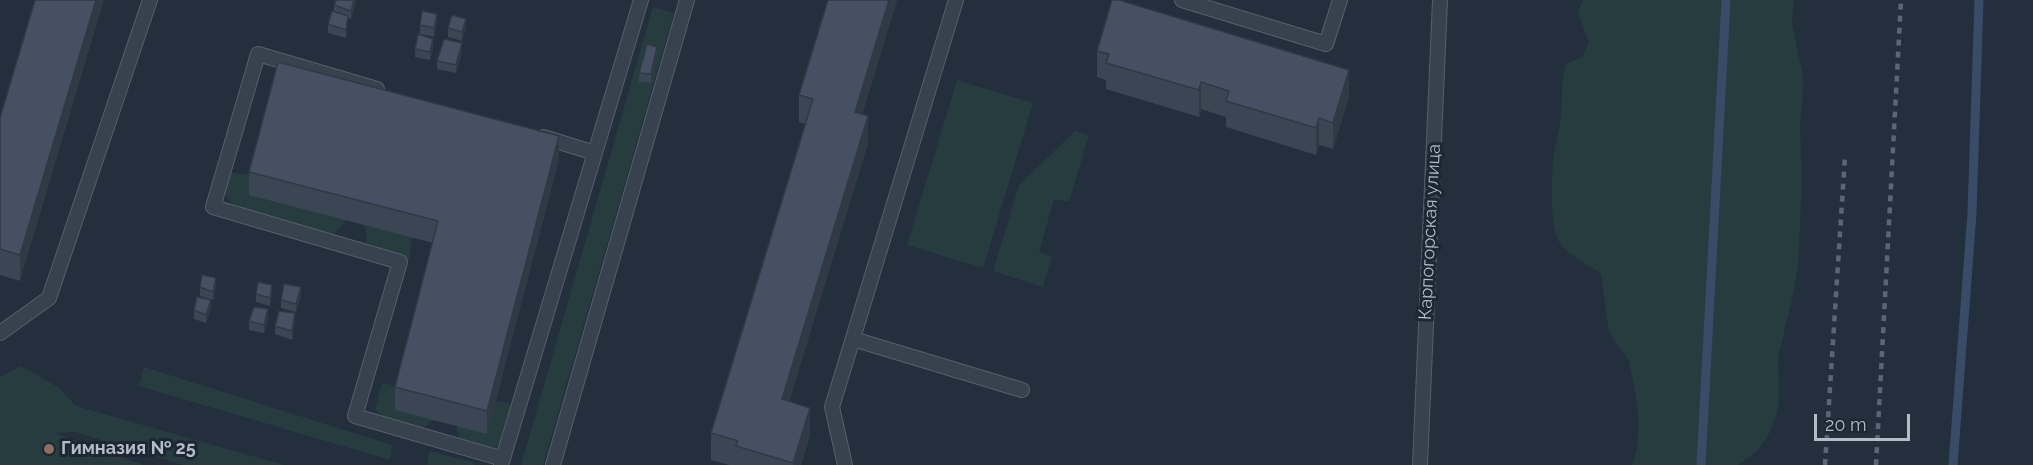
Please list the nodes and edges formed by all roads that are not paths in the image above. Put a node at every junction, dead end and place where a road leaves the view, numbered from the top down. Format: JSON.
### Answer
{"nodes":[{"id":1,"x":150,"y":0,"type":"edge"},
{"id":2,"x":641,"y":0,"type":"edge"},
{"id":3,"x":687,"y":0,"type":"edge"},
{"id":4,"x":956,"y":0,"type":"edge"},
{"id":5,"x":1182,"y":0,"type":"edge"},
{"id":6,"x":1340,"y":0,"type":"edge"},
{"id":7,"x":1440,"y":0,"type":"edge"},
{"id":8,"x":1224,"y":6,"type":"edge"},
{"id":9,"x":393,"y":93,"type":"edge"},
{"id":10,"x":528,"y":133,"type":"edge"},
{"id":11,"x":595,"y":153,"type":"junction"},
{"id":12,"x":0,"y":333,"type":"edge"},
{"id":13,"x":853,"y":339,"type":"junction"},
{"id":14,"x":1022,"y":390,"type":"dead end"},
{"id":15,"x":502,"y":462,"type":"edge"},
{"id":16,"x":553,"y":465,"type":"edge"},
{"id":17,"x":845,"y":465,"type":"edge"},
{"id":18,"x":1420,"y":465,"type":"edge"}],
"edges":[{"from":1,"to":12,"type":"lane"},
{"from":2,"to":11,"type":"lane"},
{"from":3,"to":16,"type":"lane"},
{"from":4,"to":13,"type":"lane"},
{"from":5,"to":8,"type":"lane"},
{"from":6,"to":8,"type":"lane"},
{"from":7,"to":18,"type":"lane","name":"Карпогорская улица"},
{"from":9,"to":15,"type":"lane"},
{"from":10,"to":11,"type":"lane"},
{"from":11,"to":15,"type":"lane"},
{"from":13,"to":14,"type":"lane"},
{"from":13,"to":17,"type":"lane"}]}
